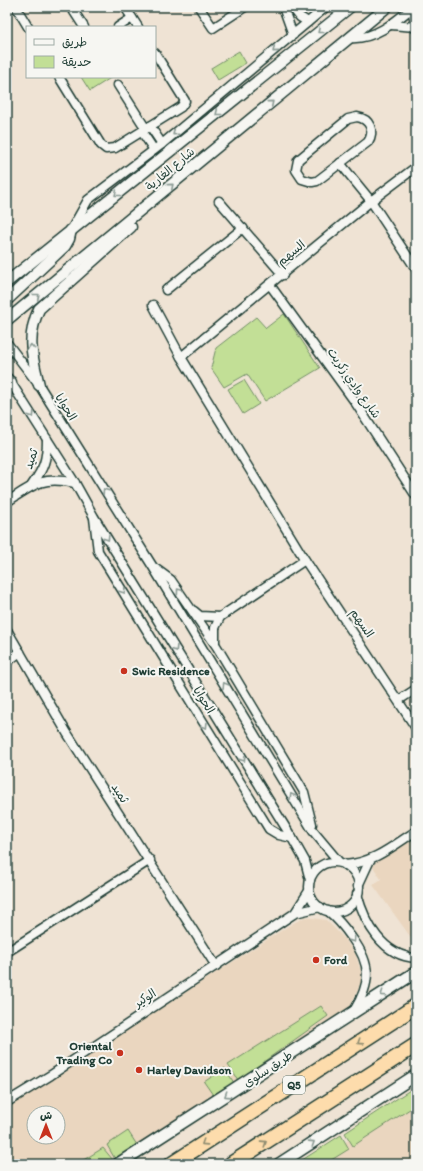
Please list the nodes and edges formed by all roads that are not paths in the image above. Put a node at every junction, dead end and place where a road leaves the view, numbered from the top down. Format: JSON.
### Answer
{"nodes":[{"id":1,"x":16,"y":7,"type":"edge"},
{"id":2,"x":71,"y":7,"type":"edge"},
{"id":3,"x":125,"y":7,"type":"edge"},
{"id":4,"x":199,"y":7,"type":"edge"},
{"id":5,"x":245,"y":7,"type":"edge"},
{"id":6,"x":283,"y":7,"type":"edge"},
{"id":7,"x":292,"y":7,"type":"edge"},
{"id":8,"x":326,"y":7,"type":"edge"},
{"id":9,"x":350,"y":7,"type":"edge"},
{"id":10,"x":387,"y":7,"type":"edge"},
{"id":11,"x":412,"y":7,"type":"edge"},
{"id":12,"x":132,"y":18,"type":"junction"},
{"id":13,"x":308,"y":22,"type":"junction"},
{"id":14,"x":391,"y":25,"type":"junction"},
{"id":15,"x":27,"y":26,"type":"edge"},
{"id":16,"x":83,"y":26,"type":"edge"},
{"id":17,"x":120,"y":26,"type":"edge"},
{"id":18,"x":137,"y":26,"type":"edge"},
{"id":19,"x":416,"y":28,"type":"edge"},
{"id":20,"x":294,"y":35,"type":"junction"},
{"id":21,"x":350,"y":38,"type":"junction"},
{"id":22,"x":156,"y":56,"type":"edge"},
{"id":23,"x":60,"y":78,"type":"edge"},
{"id":24,"x":118,"y":85,"type":"dead end"},
{"id":25,"x":146,"y":129,"type":"junction"},
{"id":26,"x":162,"y":144,"type":"junction"},
{"id":27,"x":154,"y":150,"type":"junction"},
{"id":28,"x":340,"y":163,"type":"junction"},
{"id":29,"x":416,"y":167,"type":"edge"},
{"id":30,"x":219,"y":201,"type":"dead end"},
{"id":31,"x":370,"y":201,"type":"junction"},
{"id":32,"x":141,"y":210,"type":"junction"},
{"id":33,"x":243,"y":228,"type":"junction"},
{"id":34,"x":71,"y":230,"type":"junction"},
{"id":35,"x":416,"y":269,"type":"edge"},
{"id":36,"x":283,"y":275,"type":"junction"},
{"id":37,"x":7,"y":282,"type":"edge"},
{"id":38,"x":270,"y":286,"type":"junction"},
{"id":39,"x":166,"y":290,"type":"dead end"},
{"id":40,"x":7,"y":300,"type":"edge"},
{"id":41,"x":153,"y":305,"type":"dead end"},
{"id":42,"x":7,"y":320,"type":"edge"},
{"id":43,"x":7,"y":342,"type":"edge"},
{"id":44,"x":181,"y":357,"type":"junction"},
{"id":45,"x":8,"y":380,"type":"edge"},
{"id":46,"x":39,"y":386,"type":"junction"},
{"id":47,"x":47,"y":438,"type":"junction"},
{"id":48,"x":75,"y":483,"type":"junction"},
{"id":49,"x":32,"y":485,"type":"junction"},
{"id":50,"x":416,"y":496,"type":"edge"},
{"id":51,"x":7,"y":502,"type":"edge"},
{"id":52,"x":94,"y":518,"type":"junction"},
{"id":53,"x":305,"y":560,"type":"junction"},
{"id":54,"x":153,"y":567,"type":"junction"},
{"id":55,"x":193,"y":610,"type":"junction"},
{"id":56,"x":220,"y":617,"type":"junction"},
{"id":57,"x":7,"y":630,"type":"edge"},
{"id":58,"x":217,"y":647,"type":"junction"},
{"id":59,"x":20,"y":652,"type":"junction"},
{"id":60,"x":7,"y":662,"type":"edge"},
{"id":61,"x":416,"y":689,"type":"edge"},
{"id":62,"x":399,"y":700,"type":"junction"},
{"id":63,"x":416,"y":728,"type":"edge"},
{"id":64,"x":313,"y":831,"type":"junction"},
{"id":65,"x":416,"y":831,"type":"edge"},
{"id":66,"x":292,"y":838,"type":"junction"},
{"id":67,"x":150,"y":860,"type":"junction"},
{"id":68,"x":370,"y":860,"type":"junction"},
{"id":69,"x":342,"y":864,"type":"junction"},
{"id":70,"x":310,"y":880,"type":"junction"},
{"id":71,"x":358,"y":890,"type":"junction"},
{"id":72,"x":309,"y":891,"type":"junction"},
{"id":73,"x":324,"y":909,"type":"junction"},
{"id":74,"x":294,"y":913,"type":"junction"},
{"id":75,"x":7,"y":952,"type":"edge"},
{"id":76,"x":416,"y":958,"type":"edge"},
{"id":77,"x":216,"y":966,"type":"junction"},
{"id":78,"x":416,"y":972,"type":"edge"},
{"id":79,"x":416,"y":1006,"type":"edge"},
{"id":80,"x":352,"y":1015,"type":"junction"},
{"id":81,"x":416,"y":1045,"type":"edge"},
{"id":82,"x":416,"y":1075,"type":"edge"},
{"id":83,"x":7,"y":1102,"type":"edge"},
{"id":84,"x":118,"y":1164,"type":"edge"},
{"id":85,"x":172,"y":1164,"type":"edge"},
{"id":86,"x":231,"y":1164,"type":"edge"},
{"id":87,"x":279,"y":1164,"type":"edge"}],
"edges":[{"from":1,"to":15,"type":"street"},
{"from":2,"to":16,"type":"street"},
{"from":3,"to":12,"type":"street"},
{"from":4,"to":5,"type":"street"},
{"from":6,"to":20,"type":"street"},
{"from":7,"to":13,"type":"street"},
{"from":8,"to":13,"type":"street","name":"شارع الغارية"},
{"from":9,"to":34,"type":"street","name":"شارع الغارية","one_way":true},
{"from":10,"to":21,"type":"street","name":"شارع الغارية"},
{"from":11,"to":14,"type":"street","name":"شارع الغارية"},
{"from":11,"to":19,"type":"street"},
{"from":12,"to":17,"type":"street"},
{"from":12,"to":18,"type":"street"},
{"from":13,"to":20,"type":"street","name":"شارع الغارية"},
{"from":14,"to":19,"type":"street"},
{"from":14,"to":21,"type":"street","name":"شارع الغارية"},
{"from":20,"to":26,"type":"street","name":"شارع الغارية","one_way":true},
{"from":32,"to":21,"type":"street","name":"شارع الغارية","one_way":true},
{"from":22,"to":25,"type":"street"},
{"from":23,"to":25,"type":"street"},
{"from":24,"to":25,"type":"street"},
{"from":25,"to":26,"type":"street"},
{"from":25,"to":27,"type":"street"},
{"from":26,"to":27,"type":"street","name":"شارع الغارية"},
{"from":27,"to":34,"type":"street","name":"شارع الغارية"},
{"from":28,"to":28,"type":"street"},
{"from":28,"to":31,"type":"street"},
{"from":29,"to":31,"type":"street","name":"السهم"},
{"from":30,"to":33,"type":"street"},
{"from":31,"to":35,"type":"street"},
{"from":31,"to":36,"type":"street","name":"السهم"},
{"from":42,"to":32,"type":"street","name":"شارع الغارية","one_way":true},
{"from":46,"to":32,"type":"street","one_way":true},
{"from":33,"to":36,"type":"street"},
{"from":33,"to":39,"type":"street"},
{"from":34,"to":37,"type":"street","name":"شارع الغارية"},
{"from":34,"to":40,"type":"street"},
{"from":36,"to":38,"type":"street","name":"السهم"},
{"from":38,"to":44,"type":"street","name":"السهم"},
{"from":38,"to":50,"type":"street","name":"شارع وادي زكريت"},
{"from":41,"to":44,"type":"street","name":"السهم"},
{"from":43,"to":46,"type":"street","name":"الحوايا"},
{"from":44,"to":53,"type":"street","name":"السهم"},
{"from":45,"to":47,"type":"street","name":"الحوايا","one_way":true},
{"from":54,"to":46,"type":"street","name":"الحوايا","one_way":true},
{"from":47,"to":48,"type":"street","name":"الحوايا"},
{"from":47,"to":49,"type":"street","name":"ثميد"},
{"from":48,"to":49,"type":"street","name":"ثميد"},
{"from":48,"to":52,"type":"street","name":"الحوايا"},
{"from":49,"to":51,"type":"street","name":"ثميد"},
{"from":52,"to":66,"type":"street","name":"الحوايا","one_way":true},
{"from":52,"to":66,"type":"street","name":"الحوايا","one_way":true},
{"from":53,"to":56,"type":"street"},
{"from":53,"to":62,"type":"street","name":"السهم"},
{"from":55,"to":54,"type":"street","name":"الحوايا","one_way":true},
{"from":64,"to":54,"type":"street","name":"الحوايا","one_way":true},
{"from":55,"to":56,"type":"street"},
{"from":55,"to":58,"type":"street","name":"الحوايا"},
{"from":56,"to":58,"type":"street"},
{"from":57,"to":59,"type":"street","name":"ثميد"},
{"from":58,"to":64,"type":"street","name":"الحوايا"},
{"from":59,"to":60,"type":"street"},
{"from":59,"to":67,"type":"street","name":"ثميد"},
{"from":61,"to":62,"type":"street"},
{"from":62,"to":63,"type":"street","name":"السهم"},
{"from":64,"to":69,"type":"street","name":"الحوايا"},
{"from":65,"to":68,"type":"street"},
{"from":66,"to":70,"type":"street","name":"الحوايا"},
{"from":67,"to":75,"type":"street"},
{"from":67,"to":77,"type":"street","name":"ثميد"},
{"from":68,"to":69,"type":"street"},
{"from":68,"to":71,"type":"street"},
{"from":69,"to":70,"type":"street"},
{"from":69,"to":71,"type":"street"},
{"from":70,"to":72,"type":"street"},
{"from":71,"to":73,"type":"street"},
{"from":71,"to":76,"type":"street"},
{"from":72,"to":73,"type":"street"},
{"from":72,"to":74,"type":"street","name":"الوكير"},
{"from":73,"to":74,"type":"street","name":"الوكير"},
{"from":73,"to":80,"type":"street","one_way":true},
{"from":74,"to":77,"type":"street","name":"الوكير"},
{"from":77,"to":83,"type":"street","name":"الوكير"},
{"from":78,"to":80,"type":"main road","name":"طريق سلوى","one_way":true},
{"from":79,"to":85,"type":"highway","number":"Q5","one_way":true},
{"from":80,"to":84,"type":"main road","name":"طريق سلوى","one_way":true},
{"from":86,"to":81,"type":"highway","one_way":true},
{"from":87,"to":82,"type":"main road","one_way":true}]}
